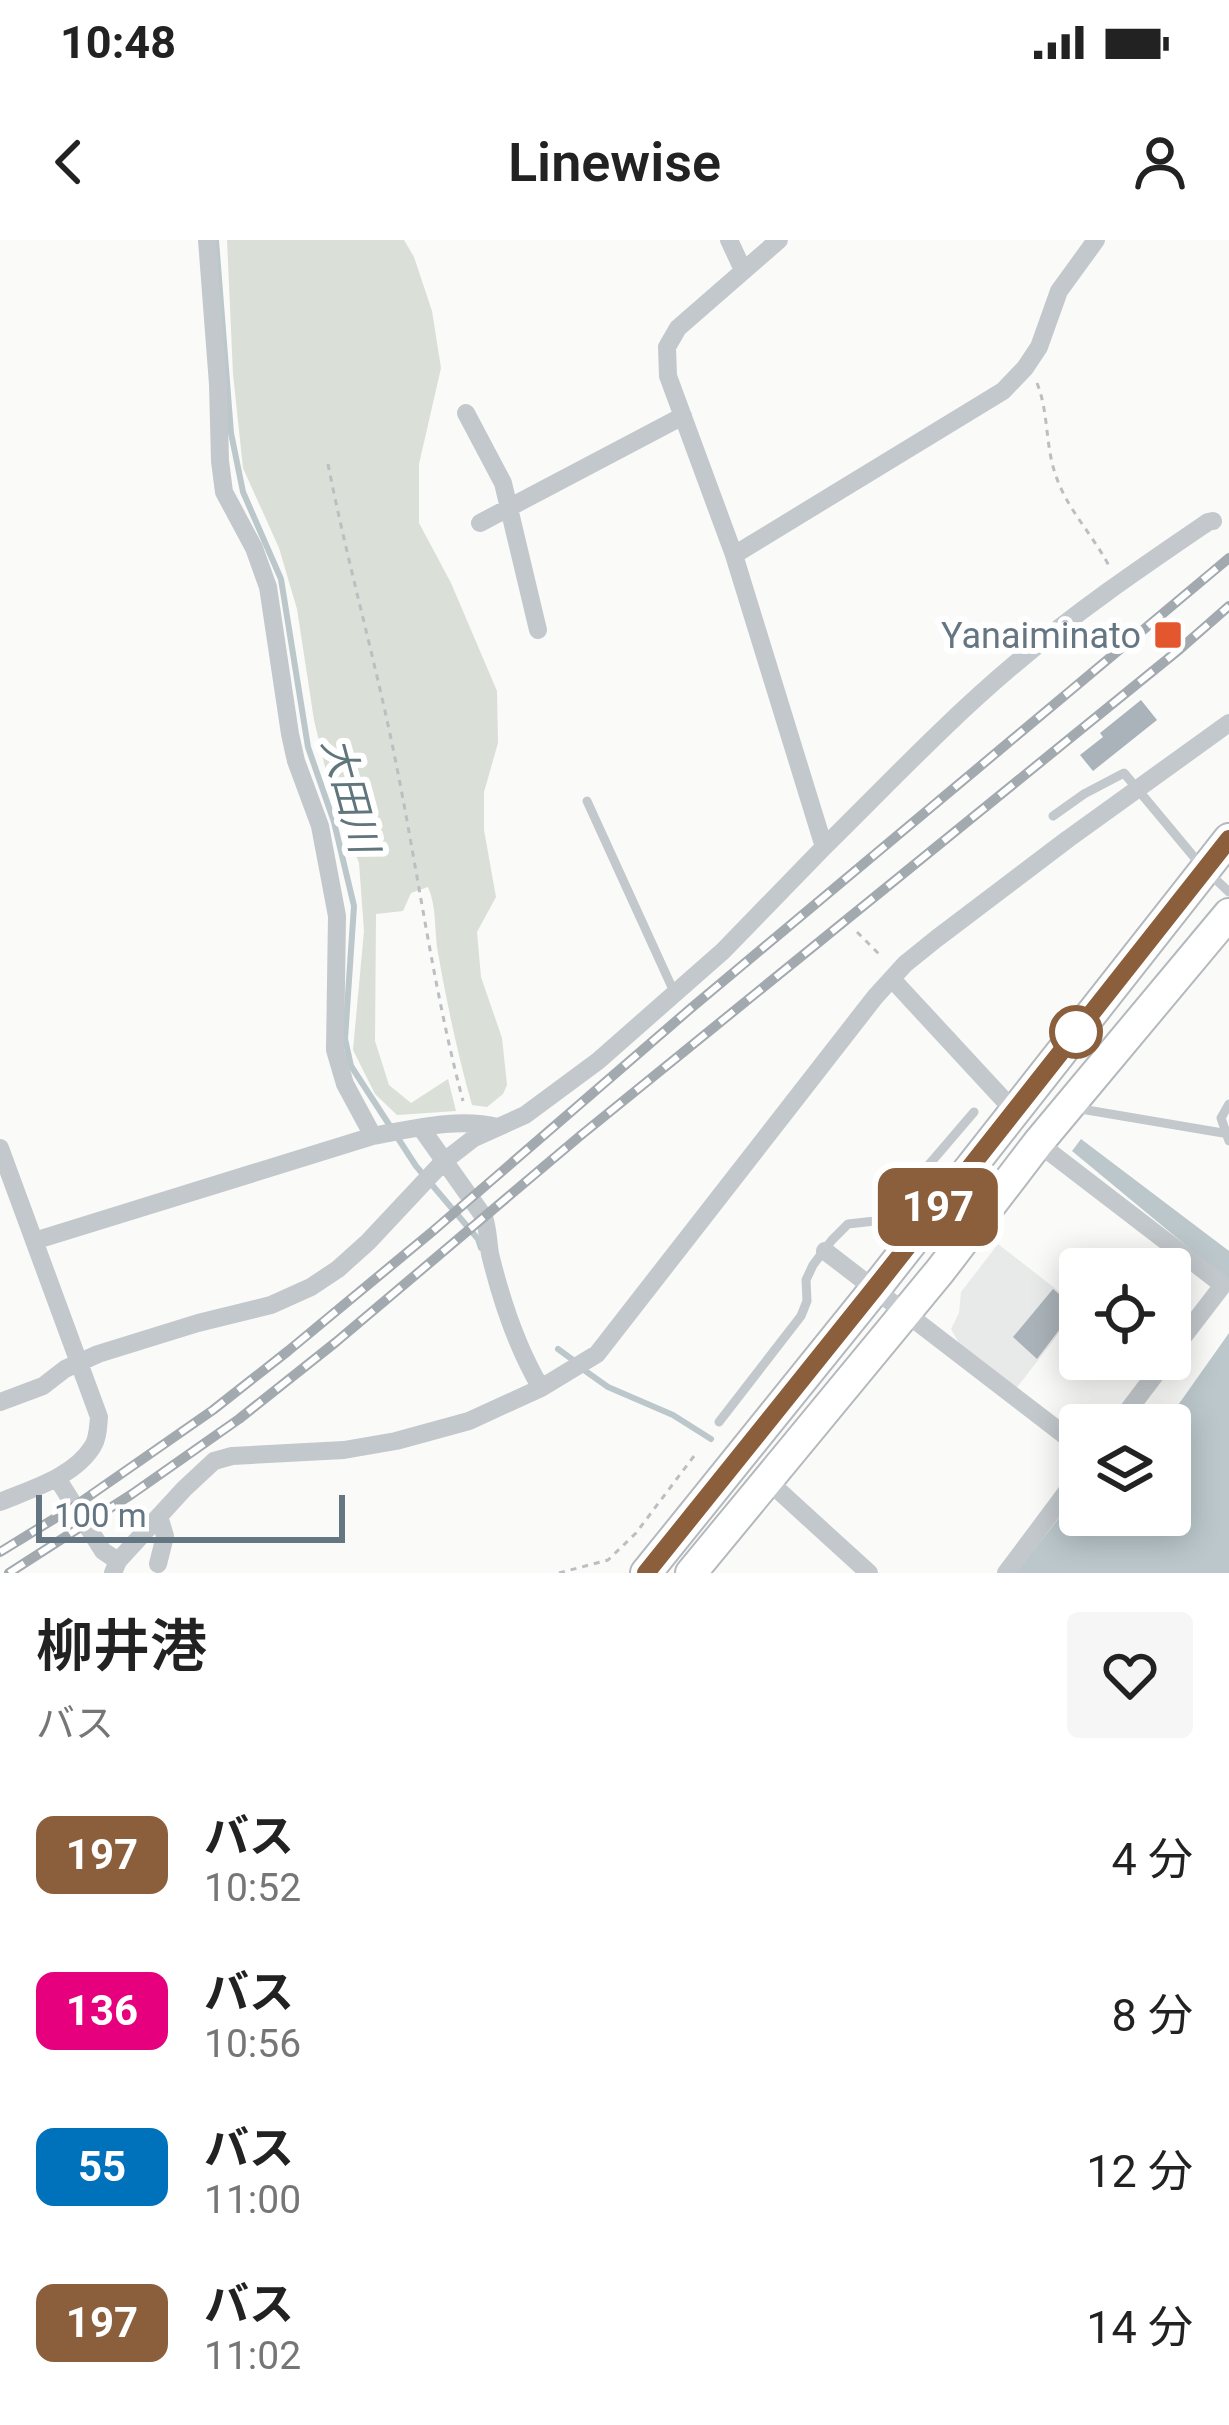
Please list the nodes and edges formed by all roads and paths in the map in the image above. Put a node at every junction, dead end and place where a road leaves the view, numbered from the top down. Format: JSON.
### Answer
{"nodes":[{"id":1,"x":207,"y":240,"type":"edge"},
{"id":2,"x":729,"y":240,"type":"edge"},
{"id":3,"x":779,"y":240,"type":"edge"},
{"id":4,"x":1089,"y":242,"type":"edge"},
{"id":5,"x":743,"y":270,"type":"junction"},
{"id":6,"x":1025,"y":368,"type":"junction"},
{"id":7,"x":466,"y":412,"type":"dead end"},
{"id":8,"x":683,"y":416,"type":"junction"},
{"id":9,"x":328,"y":464,"type":"dead end"},
{"id":10,"x":511,"y":507,"type":"junction"},
{"id":11,"x":1214,"y":521,"type":"dead end"},
{"id":12,"x":480,"y":524,"type":"dead end"},
{"id":13,"x":734,"y":556,"type":"junction"},
{"id":14,"x":1118,"y":583,"type":"junction"},
{"id":15,"x":538,"y":629,"type":"dead end"},
{"id":16,"x":1229,"y":723,"type":"edge"},
{"id":17,"x":1137,"y":788,"type":"junction"},
{"id":18,"x":587,"y":801,"type":"dead end"},
{"id":19,"x":1053,"y":816,"type":"dead end"},
{"id":20,"x":1229,"y":839,"type":"edge"},
{"id":21,"x":824,"y":847,"type":"junction"},
{"id":22,"x":1205,"y":869,"type":"junction"},
{"id":23,"x":1229,"y":892,"type":"edge"},
{"id":24,"x":1229,"y":914,"type":"edge"},
{"id":25,"x":856,"y":932,"type":"dead end"},
{"id":26,"x":892,"y":979,"type":"junction"},
{"id":27,"x":675,"y":994,"type":"junction"},
{"id":28,"x":1229,"y":1104,"type":"edge"},
{"id":29,"x":1067,"y":1108,"type":"junction"},
{"id":30,"x":1014,"y":1111,"type":"junction"},
{"id":31,"x":974,"y":1112,"type":"dead end"},
{"id":32,"x":468,"y":1124,"type":"junction"},
{"id":33,"x":497,"y":1127,"type":"junction"},
{"id":34,"x":421,"y":1128,"type":"junction"},
{"id":35,"x":386,"y":1134,"type":"junction"},
{"id":36,"x":1228,"y":1136,"type":"edge"},
{"id":37,"x":1038,"y":1143,"type":"junction"},
{"id":38,"x":0,"y":1148,"type":"edge"},
{"id":39,"x":442,"y":1162,"type":"junction"},
{"id":40,"x":34,"y":1240,"type":"junction"},
{"id":41,"x":1174,"y":1248,"type":"edge"},
{"id":42,"x":825,"y":1250,"type":"junction"},
{"id":43,"x":1191,"y":1261,"type":"edge"},
{"id":44,"x":874,"y":1289,"type":"junction"},
{"id":45,"x":905,"y":1312,"type":"junction"},
{"id":46,"x":1191,"y":1326,"type":"edge"},
{"id":47,"x":79,"y":1363,"type":"junction"},
{"id":48,"x":541,"y":1388,"type":"junction"},
{"id":49,"x":0,"y":1402,"type":"edge"},
{"id":50,"x":719,"y":1422,"type":"dead end"},
{"id":51,"x":1059,"y":1431,"type":"edge"},
{"id":52,"x":697,"y":1452,"type":"dead end"},
{"id":53,"x":57,"y":1478,"type":"junction"},
{"id":54,"x":766,"y":1480,"type":"junction"},
{"id":55,"x":0,"y":1502,"type":"edge"},
{"id":56,"x":1059,"y":1502,"type":"edge"},
{"id":57,"x":160,"y":1516,"type":"junction"},
{"id":58,"x":158,"y":1564,"type":"dead end"},
{"id":59,"x":116,"y":1567,"type":"edge"},
{"id":60,"x":559,"y":1573,"type":"edge"},
{"id":61,"x":646,"y":1573,"type":"edge"},
{"id":62,"x":691,"y":1573,"type":"edge"},
{"id":63,"x":869,"y":1573,"type":"edge"},
{"id":64,"x":1006,"y":1573,"type":"edge"}],
"edges":[{"from":1,"to":35,"type":"street"},
{"from":2,"to":5,"type":"street"},
{"from":3,"to":5,"type":"street"},
{"from":4,"to":6,"type":"street"},
{"from":5,"to":8,"type":"street"},
{"from":6,"to":13,"type":"street"},
{"from":6,"to":14,"type":"path"},
{"from":7,"to":10,"type":"street"},
{"from":8,"to":10,"type":"street"},
{"from":8,"to":13,"type":"street"},
{"from":9,"to":32,"type":"path"},
{"from":10,"to":12,"type":"street"},
{"from":10,"to":15,"type":"street"},
{"from":11,"to":14,"type":"street"},
{"from":13,"to":21,"type":"street"},
{"from":14,"to":21,"type":"street"},
{"from":16,"to":17,"type":"street"},
{"from":17,"to":19,"type":"lane"},
{"from":17,"to":22,"type":"lane"},
{"from":17,"to":26,"type":"street"},
{"from":18,"to":27,"type":"lane"},
{"from":20,"to":22,"type":"highway"},
{"from":21,"to":27,"type":"street"},
{"from":22,"to":23,"type":"lane"},
{"from":22,"to":30,"type":"highway"},
{"from":24,"to":29,"type":"highway"},
{"from":25,"to":26,"type":"path"},
{"from":26,"to":30,"type":"street"},
{"from":26,"to":48,"type":"street"},
{"from":27,"to":33,"type":"street"},
{"from":28,"to":36,"type":"lane"},
{"from":29,"to":36,"type":"lane"},
{"from":29,"to":37,"type":"highway"},
{"from":30,"to":44,"type":"highway"},
{"from":31,"to":42,"type":"lane"},
{"from":32,"to":33,"type":"street"},
{"from":32,"to":34,"type":"street"},
{"from":33,"to":39,"type":"street"},
{"from":34,"to":35,"type":"street"},
{"from":34,"to":39,"type":"street"},
{"from":35,"to":40,"type":"street"},
{"from":37,"to":41,"type":"street"},
{"from":37,"to":45,"type":"highway"},
{"from":38,"to":40,"type":"street"},
{"from":39,"to":47,"type":"street"},
{"from":39,"to":48,"type":"street"},
{"from":40,"to":47,"type":"street"},
{"from":42,"to":44,"type":"street"},
{"from":42,"to":50,"type":"lane"},
{"from":43,"to":46,"type":"street"},
{"from":44,"to":45,"type":"street"},
{"from":44,"to":61,"type":"highway"},
{"from":45,"to":51,"type":"street"},
{"from":45,"to":54,"type":"highway"},
{"from":47,"to":49,"type":"street"},
{"from":47,"to":53,"type":"street"},
{"from":48,"to":57,"type":"street"},
{"from":52,"to":60,"type":"path"},
{"from":53,"to":55,"type":"street"},
{"from":53,"to":59,"type":"street"},
{"from":54,"to":62,"type":"highway"},
{"from":54,"to":63,"type":"street"},
{"from":56,"to":64,"type":"street"},
{"from":57,"to":58,"type":"street"},
{"from":57,"to":59,"type":"street"}]}
